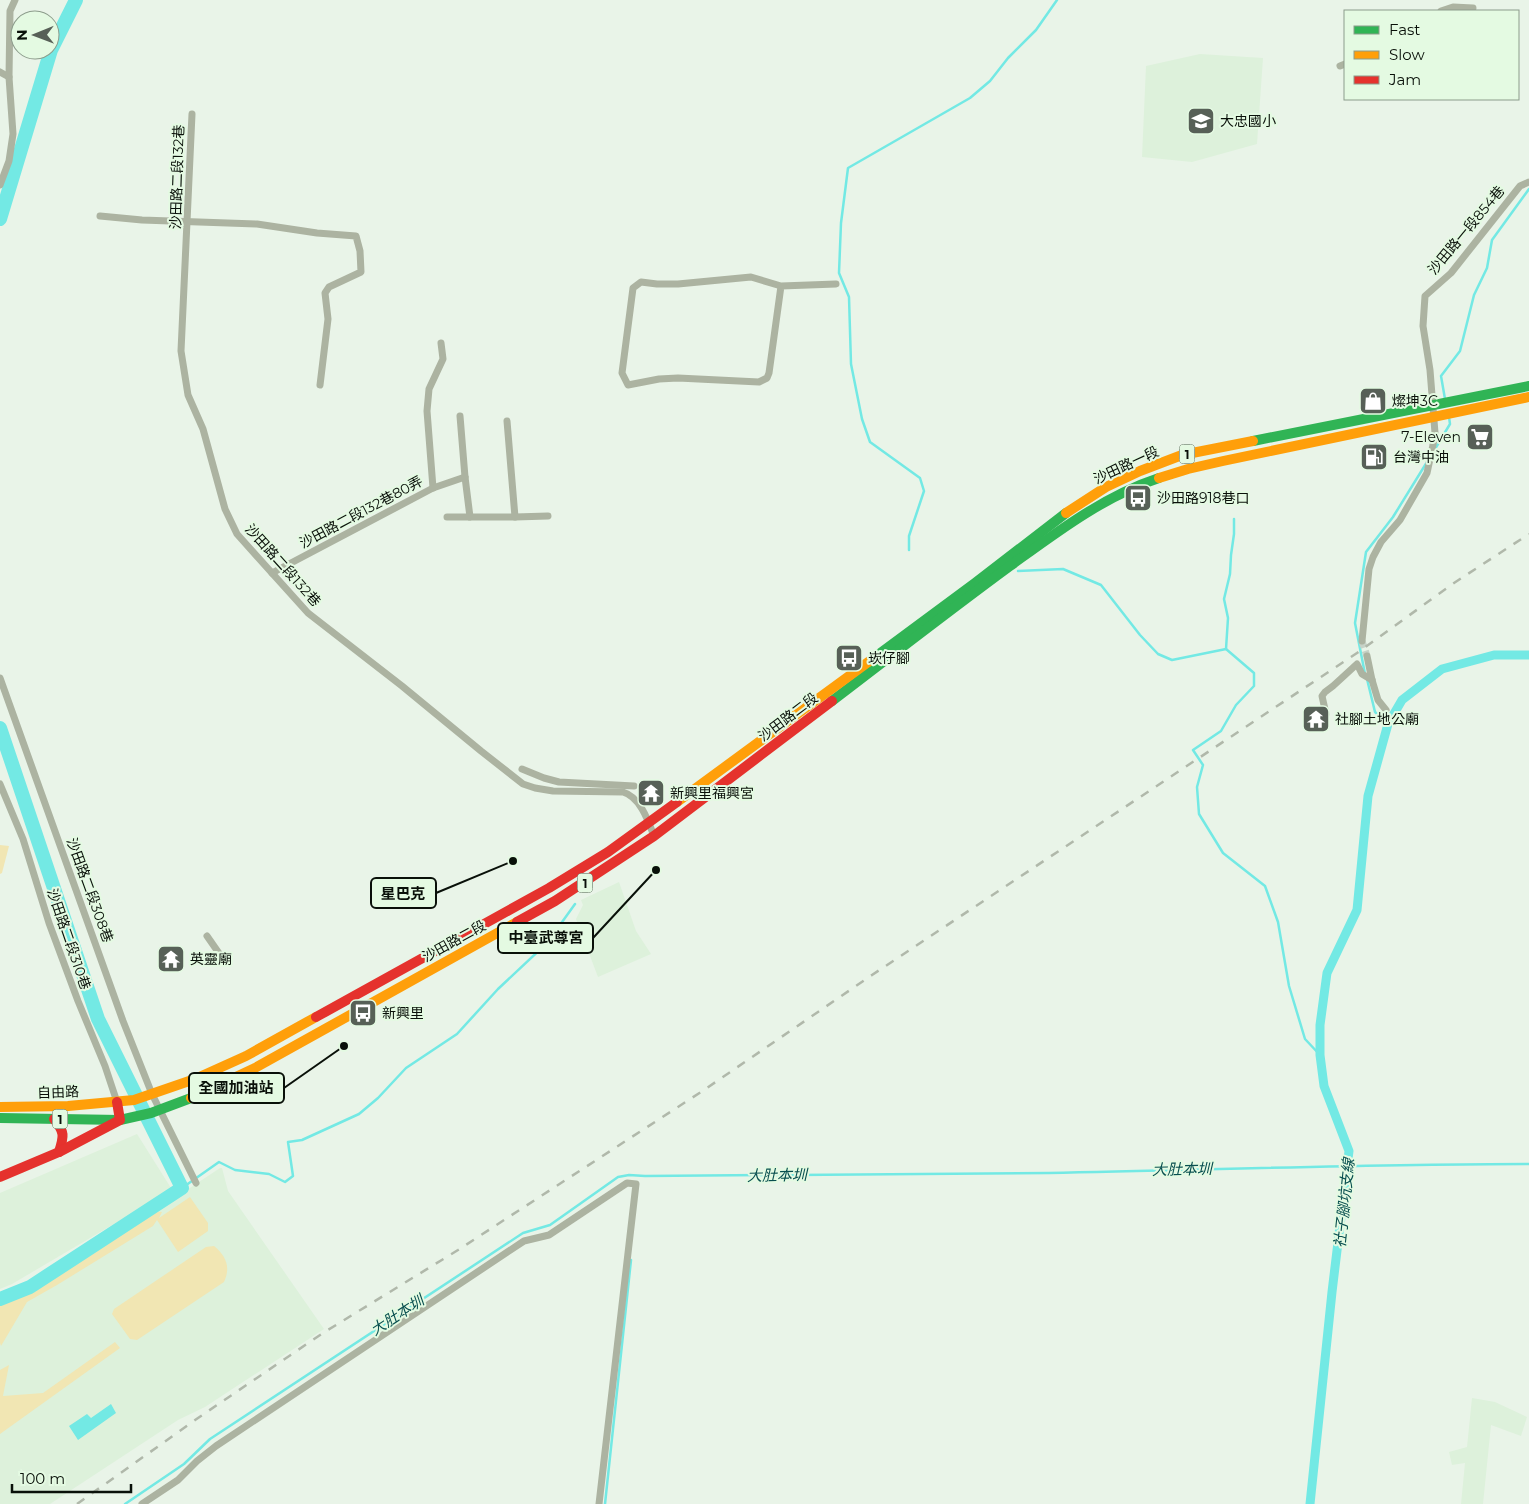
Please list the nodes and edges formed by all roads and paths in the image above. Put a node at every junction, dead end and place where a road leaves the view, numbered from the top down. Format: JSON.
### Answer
{"nodes":[{"id":1,"x":15,"y":0,"type":"edge"},
{"id":2,"x":1472,"y":0,"type":"edge"},
{"id":3,"x":1444,"y":10,"type":"edge"},
{"id":4,"x":1472,"y":10,"type":"edge"},
{"id":5,"x":0,"y":72,"type":"edge"},
{"id":6,"x":9,"y":77,"type":"junction"},
{"id":7,"x":192,"y":114,"type":"dead end"},
{"id":8,"x":1529,"y":182,"type":"edge"},
{"id":9,"x":0,"y":185,"type":"edge"},
{"id":10,"x":100,"y":216,"type":"dead end"},
{"id":11,"x":187,"y":221,"type":"junction"},
{"id":12,"x":836,"y":284,"type":"dead end"},
{"id":13,"x":781,"y":286,"type":"junction"},
{"id":14,"x":441,"y":343,"type":"dead end"},
{"id":15,"x":320,"y":385,"type":"dead end"},
{"id":16,"x":1529,"y":386,"type":"edge"},
{"id":17,"x":1529,"y":397,"type":"edge"},
{"id":18,"x":1432,"y":405,"type":"junction"},
{"id":19,"x":460,"y":416,"type":"dead end"},
{"id":20,"x":1433,"y":416,"type":"junction"},
{"id":21,"x":507,"y":421,"type":"dead end"},
{"id":22,"x":464,"y":477,"type":"junction"},
{"id":23,"x":433,"y":488,"type":"junction"},
{"id":24,"x":548,"y":516,"type":"dead end"},
{"id":25,"x":447,"y":517,"type":"dead end"},
{"id":26,"x":470,"y":517,"type":"junction"},
{"id":27,"x":515,"y":517,"type":"junction"},
{"id":28,"x":272,"y":574,"type":"junction"},
{"id":29,"x":977,"y":586,"type":"junction"},
{"id":30,"x":1362,"y":641,"type":"tunnel mouth"},
{"id":31,"x":1367,"y":656,"type":"tunnel mouth"},
{"id":32,"x":0,"y":678,"type":"edge"},
{"id":33,"x":1372,"y":680,"type":"junction"},
{"id":34,"x":1386,"y":710,"type":"dead end"},
{"id":35,"x":1326,"y":714,"type":"dead end"},
{"id":36,"x":522,"y":769,"type":"dead end"},
{"id":37,"x":0,"y":784,"type":"edge"},
{"id":38,"x":634,"y":786,"type":"dead end"},
{"id":39,"x":649,"y":823,"type":"junction"},
{"id":40,"x":654,"y":836,"type":"junction"},
{"id":41,"x":207,"y":936,"type":"dead end"},
{"id":42,"x":223,"y":959,"type":"dead end"},
{"id":43,"x":143,"y":1097,"type":"junction"},
{"id":44,"x":117,"y":1102,"type":"junction"},
{"id":45,"x":0,"y":1106,"type":"edge"},
{"id":46,"x":155,"y":1111,"type":"junction"},
{"id":47,"x":0,"y":1118,"type":"edge"},
{"id":48,"x":54,"y":1119,"type":"junction"},
{"id":49,"x":120,"y":1120,"type":"junction"},
{"id":50,"x":58,"y":1152,"type":"junction"},
{"id":51,"x":0,"y":1177,"type":"edge"},
{"id":52,"x":196,"y":1183,"type":"dead end"},
{"id":53,"x":142,"y":1504,"type":"edge"},
{"id":54,"x":599,"y":1504,"type":"edge"}],
"edges":[{"from":1,"to":6,"type":"street"},
{"from":2,"to":4,"type":"street"},
{"from":3,"to":4,"type":"street"},
{"from":5,"to":6,"type":"street"},
{"from":6,"to":9,"type":"street"},
{"from":7,"to":11,"type":"street","name":"沙田路二段132巷"},
{"from":8,"to":18,"type":"street","name":"沙田路一段854巷"},
{"from":10,"to":11,"type":"street"},
{"from":11,"to":15,"type":"street"},
{"from":11,"to":28,"type":"street","name":"沙田路二段132巷"},
{"from":12,"to":13,"type":"street"},
{"from":13,"to":13,"type":"street"},
{"from":14,"to":23,"type":"street"},
{"from":16,"to":18,"type":"main road","number":"1"},
{"from":17,"to":20,"type":"main road","number":"1"},
{"from":18,"to":20,"type":"street","name":"沙田路一段854巷"},
{"from":18,"to":29,"type":"main road","name":"沙田路一段","number":"1"},
{"from":19,"to":22,"type":"street"},
{"from":20,"to":29,"type":"main road","name":"沙田路一段","number":"1"},
{"from":20,"to":30,"type":"street","name":"沙田路一段854巷"},
{"from":21,"to":27,"type":"street"},
{"from":22,"to":23,"type":"street","name":"沙田路二段132巷80弄"},
{"from":22,"to":26,"type":"street"},
{"from":23,"to":28,"type":"street","name":"沙田路二段132巷80弄"},
{"from":24,"to":27,"type":"street"},
{"from":25,"to":26,"type":"street"},
{"from":26,"to":27,"type":"street"},
{"from":28,"to":39,"type":"street","name":"沙田路二段132巷"},
{"from":29,"to":39,"type":"main road","name":"沙田路二段","number":"1"},
{"from":29,"to":40,"type":"main road","name":"沙田路二段","number":"1"},
{"from":31,"to":33,"type":"street"},
{"from":32,"to":43,"type":"street","name":"沙田路二段308巷"},
{"from":33,"to":34,"type":"street"},
{"from":33,"to":35,"type":"street"},
{"from":36,"to":38,"type":"street"},
{"from":37,"to":44,"type":"street","name":"沙田路二段310巷"},
{"from":39,"to":40,"type":"street","name":"沙田路二段132巷"},
{"from":39,"to":43,"type":"main road","name":"沙田路二段","number":"1"},
{"from":40,"to":46,"type":"main road","name":"沙田路二段","number":"1"},
{"from":41,"to":42,"type":"street"},
{"from":43,"to":44,"type":"main road","name":"沙田路二段","number":"1"},
{"from":43,"to":46,"type":"street","name":"沙田路二段308巷"},
{"from":44,"to":45,"type":"main road","name":"自由路","number":"1"},
{"from":44,"to":49,"type":"main road"},
{"from":46,"to":49,"type":"main road","name":"沙田路二段","number":"1"},
{"from":46,"to":52,"type":"street","name":"沙田路二段308巷"},
{"from":47,"to":48,"type":"main road","name":"自由路","number":"1"},
{"from":48,"to":49,"type":"main road","name":"自由路","number":"1"},
{"from":48,"to":50,"type":"main road"},
{"from":49,"to":50,"type":"main road","name":"沙田路二段"},
{"from":50,"to":51,"type":"main road","name":"沙田路二段"},
{"from":53,"to":54,"type":"street"}]}
